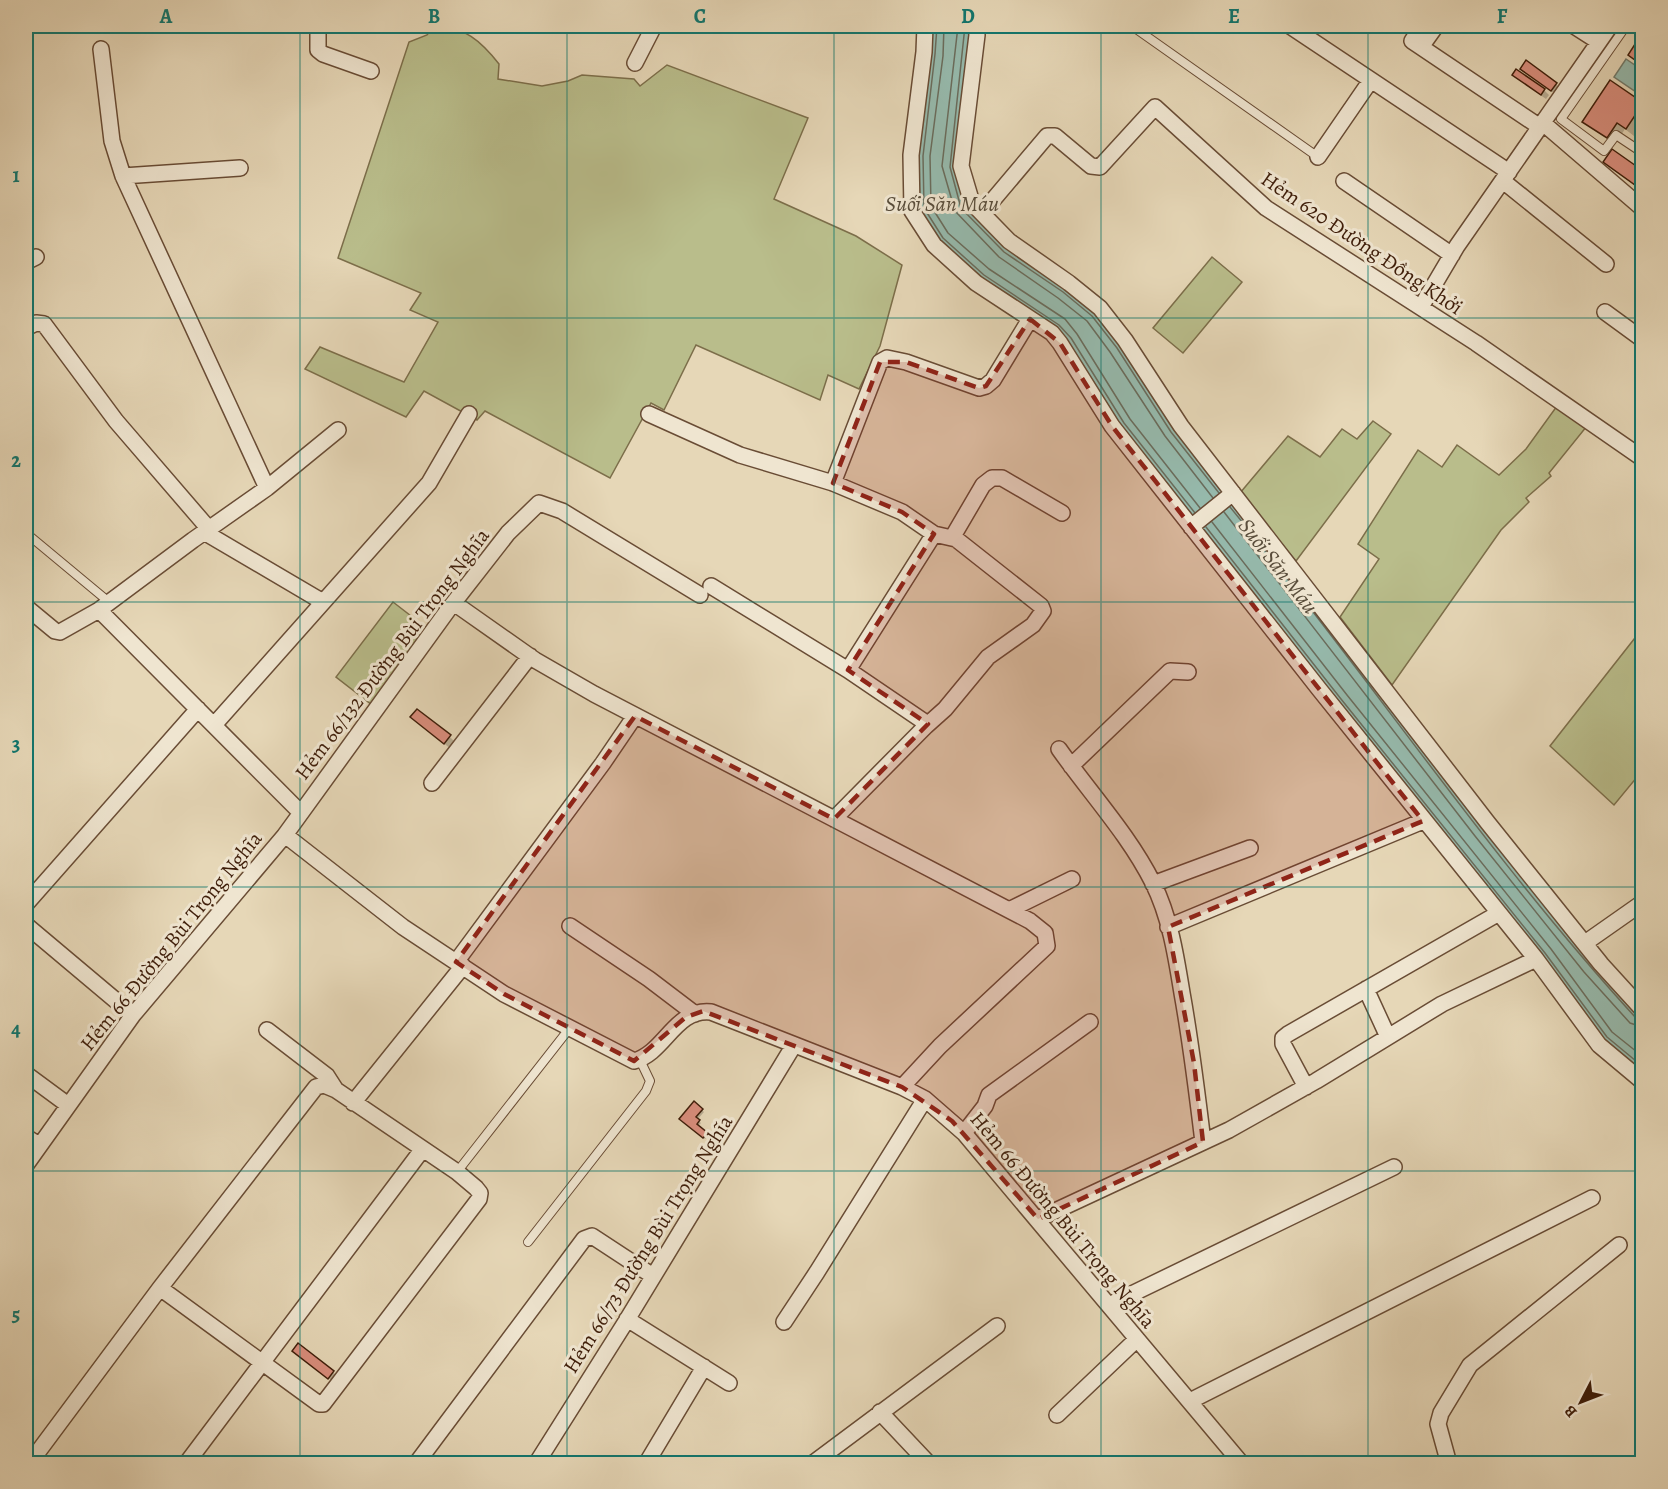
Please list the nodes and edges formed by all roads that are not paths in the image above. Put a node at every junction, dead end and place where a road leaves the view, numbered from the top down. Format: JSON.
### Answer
{"nodes":[{"id":1,"x":318,"y":26,"type":"edge"},
{"id":2,"x":654,"y":26,"type":"edge"},
{"id":3,"x":926,"y":26,"type":"edge"},
{"id":4,"x":976,"y":26,"type":"edge"},
{"id":5,"x":1132,"y":26,"type":"edge"},
{"id":6,"x":1290,"y":26,"type":"edge"},
{"id":7,"x":1422,"y":26,"type":"edge"},
{"id":8,"x":1436,"y":26,"type":"edge"},
{"id":9,"x":1574,"y":26,"type":"edge"},
{"id":10,"x":1610,"y":26,"type":"edge"},
{"id":11,"x":1626,"y":26,"type":"edge"},
{"id":12,"x":1599,"y":42,"type":"junction"},
{"id":13,"x":1421,"y":48,"type":"junction"},
{"id":14,"x":101,"y":49,"type":"dead end"},
{"id":15,"x":635,"y":63,"type":"dead end"},
{"id":16,"x":371,"y":71,"type":"dead end"},
{"id":17,"x":1371,"y":80,"type":"junction"},
{"id":18,"x":1541,"y":125,"type":"junction"},
{"id":19,"x":1642,"y":141,"type":"edge"},
{"id":20,"x":1318,"y":157,"type":"joint"},
{"id":21,"x":240,"y":168,"type":"dead end"},
{"id":22,"x":123,"y":176,"type":"junction"},
{"id":23,"x":1506,"y":177,"type":"junction"},
{"id":24,"x":1344,"y":181,"type":"dead end"},
{"id":25,"x":1642,"y":208,"type":"edge"},
{"id":26,"x":982,"y":213,"type":"junction"},
{"id":27,"x":1452,"y":255,"type":"junction"},
{"id":28,"x":1606,"y":264,"type":"dead end"},
{"id":29,"x":1421,"y":307,"type":"junction"},
{"id":30,"x":1605,"y":312,"type":"dead end"},
{"id":31,"x":1030,"y":319,"type":"junction"},
{"id":32,"x":26,"y":328,"type":"edge"},
{"id":33,"x":1642,"y":339,"type":"edge"},
{"id":34,"x":469,"y":414,"type":"dead end"},
{"id":35,"x":649,"y":414,"type":"dead end"},
{"id":36,"x":338,"y":430,"type":"dead end"},
{"id":37,"x":1642,"y":458,"type":"edge"},
{"id":38,"x":833,"y":483,"type":"junction"},
{"id":39,"x":267,"y":488,"type":"junction"},
{"id":40,"x":1233,"y":493,"type":"junction"},
{"id":41,"x":1062,"y":513,"type":"dead end"},
{"id":42,"x":1191,"y":527,"type":"junction"},
{"id":43,"x":206,"y":530,"type":"junction"},
{"id":44,"x":26,"y":533,"type":"edge"},
{"id":45,"x":934,"y":534,"type":"junction"},
{"id":46,"x":952,"y":538,"type":"junction"},
{"id":47,"x":323,"y":602,"type":"junction"},
{"id":48,"x":454,"y":603,"type":"junction"},
{"id":49,"x":104,"y":606,"type":"junction"},
{"id":50,"x":26,"y":607,"type":"edge"},
{"id":51,"x":530,"y":656,"type":"junction"},
{"id":52,"x":848,"y":670,"type":"junction"},
{"id":53,"x":1188,"y":672,"type":"dead end"},
{"id":54,"x":198,"y":709,"type":"junction"},
{"id":55,"x":635,"y":716,"type":"junction"},
{"id":56,"x":214,"y":725,"type":"junction"},
{"id":57,"x":926,"y":726,"type":"junction"},
{"id":58,"x":1059,"y":749,"type":"dead end"},
{"id":59,"x":1071,"y":766,"type":"junction"},
{"id":60,"x":432,"y":783,"type":"dead end"},
{"id":61,"x":300,"y":812,"type":"junction"},
{"id":62,"x":834,"y":819,"type":"junction"},
{"id":63,"x":1423,"y":821,"type":"junction"},
{"id":64,"x":285,"y":835,"type":"junction"},
{"id":65,"x":1250,"y":848,"type":"dead end"},
{"id":66,"x":1072,"y":879,"type":"dead end"},
{"id":67,"x":1153,"y":884,"type":"junction"},
{"id":68,"x":1642,"y":903,"type":"edge"},
{"id":69,"x":26,"y":904,"type":"edge"},
{"id":70,"x":1009,"y":910,"type":"junction"},
{"id":71,"x":1498,"y":913,"type":"junction"},
{"id":72,"x":26,"y":925,"type":"edge"},
{"id":73,"x":570,"y":926,"type":"dead end"},
{"id":74,"x":1168,"y":927,"type":"junction"},
{"id":75,"x":1585,"y":943,"type":"junction"},
{"id":76,"x":1536,"y":960,"type":"junction"},
{"id":77,"x":459,"y":964,"type":"junction"},
{"id":78,"x":1366,"y":989,"type":"junction"},
{"id":79,"x":1642,"y":1009,"type":"edge"},
{"id":80,"x":695,"y":1014,"type":"junction"},
{"id":81,"x":133,"y":1015,"type":"junction"},
{"id":82,"x":1090,"y":1022,"type":"dead end"},
{"id":83,"x":569,"y":1029,"type":"junction"},
{"id":84,"x":267,"y":1030,"type":"dead end"},
{"id":85,"x":1388,"y":1037,"type":"junction"},
{"id":86,"x":794,"y":1045,"type":"junction"},
{"id":87,"x":640,"y":1060,"type":"junction"},
{"id":88,"x":26,"y":1074,"type":"edge"},
{"id":89,"x":1642,"y":1081,"type":"edge"},
{"id":90,"x":902,"y":1087,"type":"junction"},
{"id":91,"x":1306,"y":1087,"type":"junction"},
{"id":92,"x":336,"y":1090,"type":"junction"},
{"id":93,"x":925,"y":1099,"type":"junction"},
{"id":94,"x":353,"y":1103,"type":"junction"},
{"id":95,"x":68,"y":1105,"type":"junction"},
{"id":96,"x":964,"y":1133,"type":"junction"},
{"id":97,"x":26,"y":1137,"type":"edge"},
{"id":98,"x":1203,"y":1142,"type":"junction"},
{"id":99,"x":39,"y":1145,"type":"junction"},
{"id":100,"x":422,"y":1150,"type":"junction"},
{"id":101,"x":26,"y":1165,"type":"edge"},
{"id":102,"x":1394,"y":1167,"type":"dead end"},
{"id":103,"x":457,"y":1172,"type":"junction"},
{"id":104,"x":1592,"y":1198,"type":"dead end"},
{"id":105,"x":1038,"y":1220,"type":"junction"},
{"id":106,"x":528,"y":1242,"type":"dead end"},
{"id":107,"x":1619,"y":1245,"type":"dead end"},
{"id":108,"x":653,"y":1276,"type":"junction"},
{"id":109,"x":160,"y":1288,"type":"junction"},
{"id":110,"x":1109,"y":1305,"type":"junction"},
{"id":111,"x":627,"y":1319,"type":"junction"},
{"id":112,"x":784,"y":1322,"type":"dead end"},
{"id":113,"x":997,"y":1326,"type":"dead end"},
{"id":114,"x":1137,"y":1339,"type":"junction"},
{"id":115,"x":262,"y":1363,"type":"junction"},
{"id":116,"x":704,"y":1367,"type":"junction"},
{"id":117,"x":729,"y":1383,"type":"dead end"},
{"id":118,"x":1190,"y":1401,"type":"junction"},
{"id":119,"x":880,"y":1412,"type":"junction"},
{"id":120,"x":1057,"y":1415,"type":"dead end"},
{"id":121,"x":29,"y":1464,"type":"edge"},
{"id":122,"x":186,"y":1464,"type":"edge"},
{"id":123,"x":416,"y":1464,"type":"edge"},
{"id":124,"x":536,"y":1464,"type":"edge"},
{"id":125,"x":646,"y":1464,"type":"edge"},
{"id":126,"x":812,"y":1464,"type":"edge"},
{"id":127,"x":929,"y":1464,"type":"edge"},
{"id":128,"x":1242,"y":1464,"type":"edge"},
{"id":129,"x":1449,"y":1464,"type":"edge"}],
"edges":[{"from":1,"to":16,"type":"street"},
{"from":2,"to":15,"type":"street"},
{"from":3,"to":31,"type":"street"},
{"from":4,"to":26,"type":"street"},
{"from":5,"to":20,"type":"lane"},
{"from":6,"to":17,"type":"street"},
{"from":7,"to":13,"type":"street"},
{"from":8,"to":13,"type":"street"},
{"from":9,"to":12,"type":"street"},
{"from":10,"to":12,"type":"street"},
{"from":11,"to":19,"type":"lane"},
{"from":12,"to":18,"type":"street"},
{"from":13,"to":18,"type":"street"},
{"from":14,"to":22,"type":"street"},
{"from":17,"to":20,"type":"street"},
{"from":17,"to":23,"type":"street"},
{"from":18,"to":23,"type":"street"},
{"from":18,"to":25,"type":"street"},
{"from":21,"to":22,"type":"street"},
{"from":22,"to":39,"type":"street"},
{"from":23,"to":27,"type":"street"},
{"from":23,"to":28,"type":"street"},
{"from":24,"to":27,"type":"street"},
{"from":26,"to":29,"type":"street","name":"Hẻm 620 Đường Đồng Khởi"},
{"from":26,"to":40,"type":"street"},
{"from":27,"to":29,"type":"street"},
{"from":29,"to":37,"type":"street","name":"Hẻm 620 Đường Đồng Khởi"},
{"from":30,"to":33,"type":"street"},
{"from":31,"to":38,"type":"street"},
{"from":31,"to":42,"type":"street"},
{"from":32,"to":43,"type":"street"},
{"from":34,"to":47,"type":"street"},
{"from":35,"to":38,"type":"street"},
{"from":36,"to":39,"type":"street"},
{"from":38,"to":45,"type":"street"},
{"from":39,"to":43,"type":"street"},
{"from":40,"to":42,"type":"street"},
{"from":40,"to":75,"type":"street"},
{"from":41,"to":46,"type":"street"},
{"from":42,"to":63,"type":"street"},
{"from":43,"to":47,"type":"street"},
{"from":43,"to":49,"type":"street"},
{"from":44,"to":49,"type":"lane"},
{"from":45,"to":46,"type":"street"},
{"from":45,"to":52,"type":"street"},
{"from":46,"to":57,"type":"street"},
{"from":47,"to":56,"type":"street"},
{"from":48,"to":51,"type":"street"},
{"from":48,"to":52,"type":"street","name":"Hẻm 66/132 Đường Bùi Trọng Nghĩa"},
{"from":48,"to":61,"type":"street","name":"Hẻm 66/132 Đường Bùi Trọng Nghĩa"},
{"from":49,"to":50,"type":"street"},
{"from":49,"to":54,"type":"street"},
{"from":51,"to":55,"type":"street"},
{"from":51,"to":60,"type":"street"},
{"from":52,"to":57,"type":"street"},
{"from":53,"to":59,"type":"street"},
{"from":54,"to":56,"type":"street"},
{"from":54,"to":69,"type":"street"},
{"from":55,"to":62,"type":"street"},
{"from":55,"to":77,"type":"street"},
{"from":56,"to":61,"type":"street"},
{"from":57,"to":62,"type":"street"},
{"from":58,"to":59,"type":"street"},
{"from":59,"to":67,"type":"street"},
{"from":61,"to":64,"type":"street","name":"Hẻm 66/132 Đường Bùi Trọng Nghĩa"},
{"from":62,"to":70,"type":"street"},
{"from":63,"to":71,"type":"street"},
{"from":63,"to":74,"type":"street"},
{"from":64,"to":77,"type":"street","name":"Hẻm 66 Đường Bùi Trọng Nghĩa"},
{"from":64,"to":81,"type":"street","name":"Hẻm 66 Đường Bùi Trọng Nghĩa"},
{"from":65,"to":67,"type":"street"},
{"from":66,"to":70,"type":"street"},
{"from":67,"to":74,"type":"street"},
{"from":68,"to":75,"type":"street"},
{"from":70,"to":90,"type":"street"},
{"from":71,"to":76,"type":"street"},
{"from":71,"to":78,"type":"street"},
{"from":72,"to":81,"type":"street"},
{"from":73,"to":80,"type":"street"},
{"from":74,"to":98,"type":"street"},
{"from":75,"to":79,"type":"street"},
{"from":76,"to":85,"type":"street"},
{"from":76,"to":89,"type":"street"},
{"from":77,"to":83,"type":"street","name":"Hẻm 66 Đường Bùi Trọng Nghĩa"},
{"from":77,"to":94,"type":"street"},
{"from":78,"to":85,"type":"street"},
{"from":78,"to":91,"type":"street"},
{"from":80,"to":86,"type":"street","name":"Hẻm 66 Đường Bùi Trọng Nghĩa"},
{"from":80,"to":87,"type":"street"},
{"from":81,"to":95,"type":"street","name":"Hẻm 66 Đường Bùi Trọng Nghĩa"},
{"from":82,"to":96,"type":"street"},
{"from":83,"to":87,"type":"street","name":"Hẻm 66 Đường Bùi Trọng Nghĩa"},
{"from":83,"to":103,"type":"lane"},
{"from":84,"to":92,"type":"street"},
{"from":85,"to":91,"type":"street"},
{"from":86,"to":90,"type":"street","name":"Hẻm 66 Đường Bùi Trọng Nghĩa"},
{"from":86,"to":108,"type":"street","name":"Hẻm 66/73 Đường Bùi Trọng Nghĩa"},
{"from":87,"to":106,"type":"lane"},
{"from":88,"to":95,"type":"street"},
{"from":90,"to":93,"type":"street","name":"Hẻm 66 Đường Bùi Trọng Nghĩa"},
{"from":91,"to":98,"type":"street"},
{"from":92,"to":94,"type":"street"},
{"from":92,"to":109,"type":"street"},
{"from":93,"to":96,"type":"street","name":"Hẻm 66 Đường Bùi Trọng Nghĩa"},
{"from":93,"to":112,"type":"street"},
{"from":94,"to":100,"type":"street"},
{"from":95,"to":99,"type":"street","name":"Hẻm 66 Đường Bùi Trọng Nghĩa"},
{"from":96,"to":105,"type":"street","name":"Hẻm 66 Đường Bùi Trọng Nghĩa"},
{"from":97,"to":99,"type":"street"},
{"from":98,"to":105,"type":"street"},
{"from":99,"to":101,"type":"street","name":"Hẻm 66 Đường Bùi Trọng Nghĩa"},
{"from":100,"to":103,"type":"street"},
{"from":100,"to":115,"type":"street"},
{"from":102,"to":110,"type":"street"},
{"from":103,"to":115,"type":"street"},
{"from":104,"to":118,"type":"street"},
{"from":105,"to":110,"type":"street","name":"Hẻm 66 Đường Bùi Trọng Nghĩa"},
{"from":107,"to":129,"type":"street"},
{"from":108,"to":111,"type":"street","name":"Hẻm 66/73 Đường Bùi Trọng Nghĩa"},
{"from":108,"to":123,"type":"street"},
{"from":109,"to":115,"type":"street"},
{"from":109,"to":121,"type":"street"},
{"from":110,"to":114,"type":"street","name":"Hẻm 66 Đường Bùi Trọng Nghĩa"},
{"from":111,"to":116,"type":"street"},
{"from":111,"to":124,"type":"street","name":"Hẻm 66/73 Đường Bùi Trọng Nghĩa"},
{"from":113,"to":119,"type":"street"},
{"from":114,"to":118,"type":"street","name":"Hẻm 66 Đường Bùi Trọng Nghĩa"},
{"from":114,"to":120,"type":"street"},
{"from":115,"to":122,"type":"street"},
{"from":116,"to":117,"type":"street"},
{"from":116,"to":125,"type":"street"},
{"from":118,"to":128,"type":"street","name":"Hẻm 66 Đường Bùi Trọng Nghĩa"},
{"from":119,"to":126,"type":"street"},
{"from":119,"to":127,"type":"street"}]}
